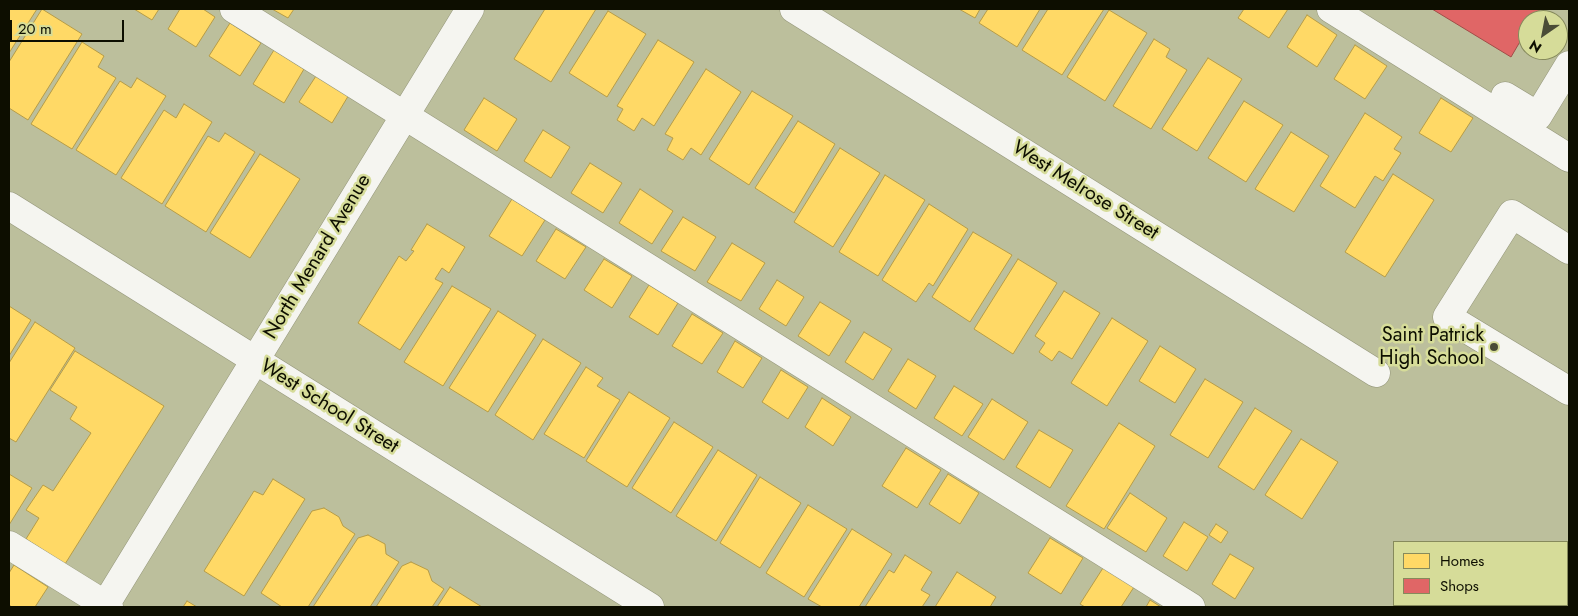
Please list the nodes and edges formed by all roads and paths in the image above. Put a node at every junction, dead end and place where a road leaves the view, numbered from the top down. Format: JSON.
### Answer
{"nodes":[{"id":1,"x":234,"y":9,"type":"edge"},
{"id":2,"x":470,"y":9,"type":"edge"},
{"id":3,"x":794,"y":9,"type":"edge"},
{"id":4,"x":1331,"y":9,"type":"edge"},
{"id":5,"x":1366,"y":9,"type":"edge"},
{"id":6,"x":1569,"y":65,"type":"edge"},
{"id":7,"x":404,"y":115,"type":"junction"},
{"id":8,"x":1569,"y":158,"type":"edge"},
{"id":9,"x":9,"y":206,"type":"edge"},
{"id":10,"x":1569,"y":250,"type":"edge"},
{"id":11,"x":255,"y":360,"type":"junction"},
{"id":12,"x":1376,"y":373,"type":"dead end"},
{"id":13,"x":1568,"y":388,"type":"edge"},
{"id":14,"x":9,"y":545,"type":"edge"},
{"id":15,"x":106,"y":606,"type":"edge"},
{"id":16,"x":650,"y":607,"type":"edge"},
{"id":17,"x":1191,"y":607,"type":"edge"}],
"edges":[{"from":1,"to":7,"type":"street"},
{"from":2,"to":7,"type":"street","name":"North Menard Avenue"},
{"from":3,"to":12,"type":"street","name":"West Melrose Street"},
{"from":4,"to":8,"type":"street"},
{"from":5,"to":6,"type":"street"},
{"from":7,"to":11,"type":"street","name":"North Menard Avenue"},
{"from":7,"to":17,"type":"street"},
{"from":9,"to":11,"type":"street","name":"West School Street"},
{"from":10,"to":13,"type":"street"},
{"from":11,"to":15,"type":"street","name":"North Menard Avenue"},
{"from":11,"to":16,"type":"street","name":"West School Street"},
{"from":14,"to":15,"type":"street"}]}
